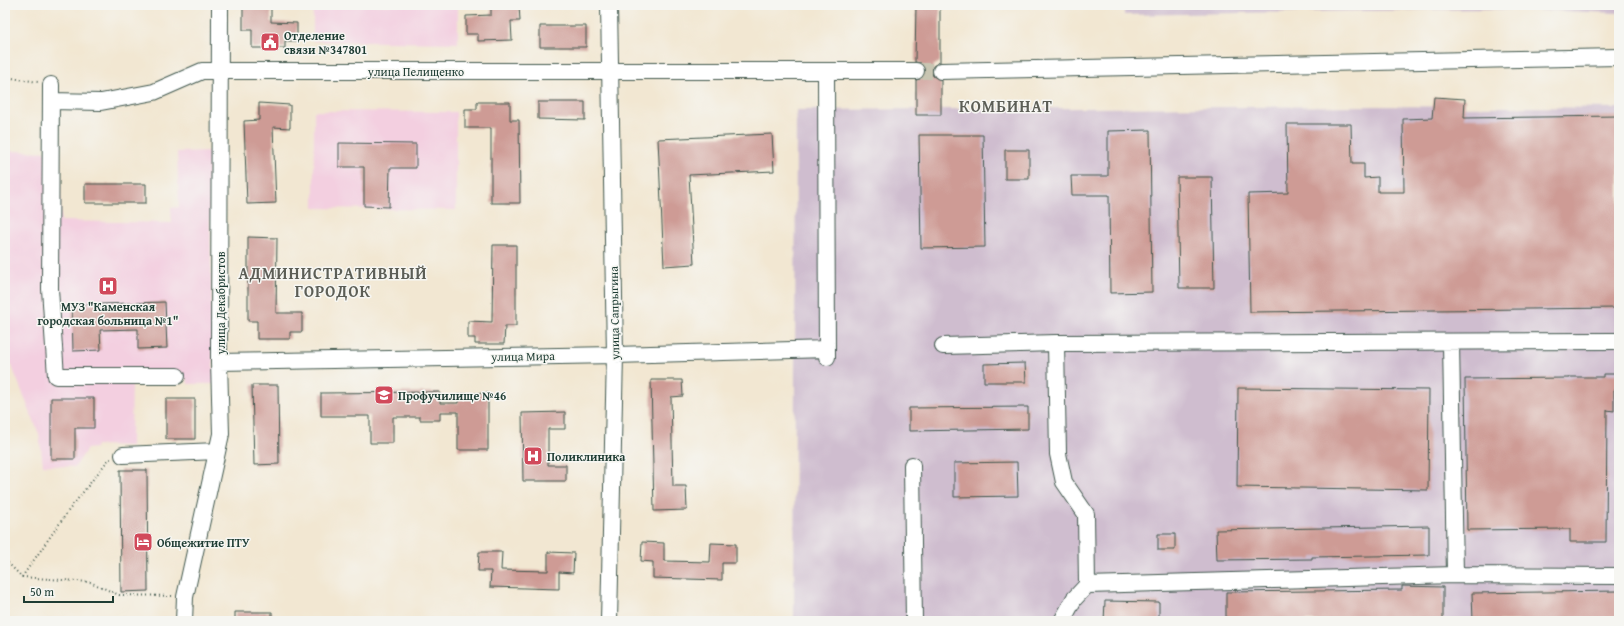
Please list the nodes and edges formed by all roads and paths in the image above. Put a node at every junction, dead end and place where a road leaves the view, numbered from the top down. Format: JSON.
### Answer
{"nodes":[{"id":1,"x":220,"y":5,"type":"edge"},
{"id":2,"x":609,"y":5,"type":"edge"},
{"id":3,"x":1619,"y":58,"type":"edge"},
{"id":4,"x":221,"y":70,"type":"junction"},
{"id":5,"x":610,"y":71,"type":"junction"},
{"id":6,"x":826,"y":71,"type":"junction"},
{"id":7,"x":916,"y":71,"type":"tunnel mouth"},
{"id":8,"x":940,"y":71,"type":"tunnel mouth"},
{"id":9,"x":5,"y":77,"type":"edge"},
{"id":10,"x":51,"y":85,"type":"joint"},
{"id":11,"x":51,"y":101,"type":"junction"},
{"id":12,"x":1619,"y":341,"type":"edge"},
{"id":13,"x":1451,"y":342,"type":"junction"},
{"id":14,"x":1056,"y":343,"type":"junction"},
{"id":15,"x":943,"y":346,"type":"dead end"},
{"id":16,"x":615,"y":355,"type":"junction"},
{"id":17,"x":219,"y":362,"type":"junction"},
{"id":18,"x":177,"y":376,"type":"dead end"},
{"id":19,"x":217,"y":451,"type":"junction"},
{"id":20,"x":122,"y":455,"type":"joint"},
{"id":21,"x":912,"y":465,"type":"dead end"},
{"id":22,"x":5,"y":560,"type":"edge"},
{"id":23,"x":1455,"y":575,"type":"junction"},
{"id":24,"x":1619,"y":576,"type":"edge"},
{"id":25,"x":22,"y":578,"type":"junction"},
{"id":26,"x":1087,"y":585,"type":"junction"},
{"id":27,"x":185,"y":597,"type":"junction"},
{"id":28,"x":184,"y":621,"type":"edge"},
{"id":29,"x":609,"y":621,"type":"edge"},
{"id":30,"x":914,"y":621,"type":"edge"},
{"id":31,"x":1057,"y":621,"type":"edge"},
{"id":32,"x":1062,"y":621,"type":"edge"}],
"edges":[{"from":1,"to":4,"type":"street","name":"улица Декабристов"},
{"from":2,"to":5,"type":"street","name":"улица Сапрыгина"},
{"from":3,"to":8,"type":"street"},
{"from":4,"to":5,"type":"street","name":"улица Пелищенко"},
{"from":4,"to":11,"type":"street","name":"улица Пелищенко"},
{"from":4,"to":17,"type":"street","name":"улица Декабристов"},
{"from":5,"to":6,"type":"street","name":"улица Пелищенко"},
{"from":5,"to":16,"type":"street","name":"улица Сапрыгина"},
{"from":6,"to":7,"type":"street","name":"улица Пелищенко"},
{"from":6,"to":16,"type":"street","name":"улица Мира"},
{"from":9,"to":10,"type":"path"},
{"from":10,"to":11,"type":"street"},
{"from":11,"to":18,"type":"street"},
{"from":12,"to":13,"type":"street"},
{"from":13,"to":14,"type":"street"},
{"from":13,"to":23,"type":"street"},
{"from":14,"to":15,"type":"street"},
{"from":14,"to":26,"type":"street"},
{"from":16,"to":17,"type":"street","name":"улица Мира"},
{"from":16,"to":29,"type":"street","name":"улица Сапрыгина"},
{"from":17,"to":19,"type":"street","name":"улица Декабристов"},
{"from":19,"to":20,"type":"street"},
{"from":19,"to":27,"type":"street","name":"улица Декабристов"},
{"from":20,"to":25,"type":"path"},
{"from":21,"to":30,"type":"street"},
{"from":22,"to":25,"type":"path"},
{"from":23,"to":24,"type":"street"},
{"from":23,"to":26,"type":"street"},
{"from":25,"to":27,"type":"path"},
{"from":26,"to":32,"type":"street"},
{"from":27,"to":28,"type":"street","name":"улица Декабристов"},
{"from":31,"to":32,"type":"street"}]}
